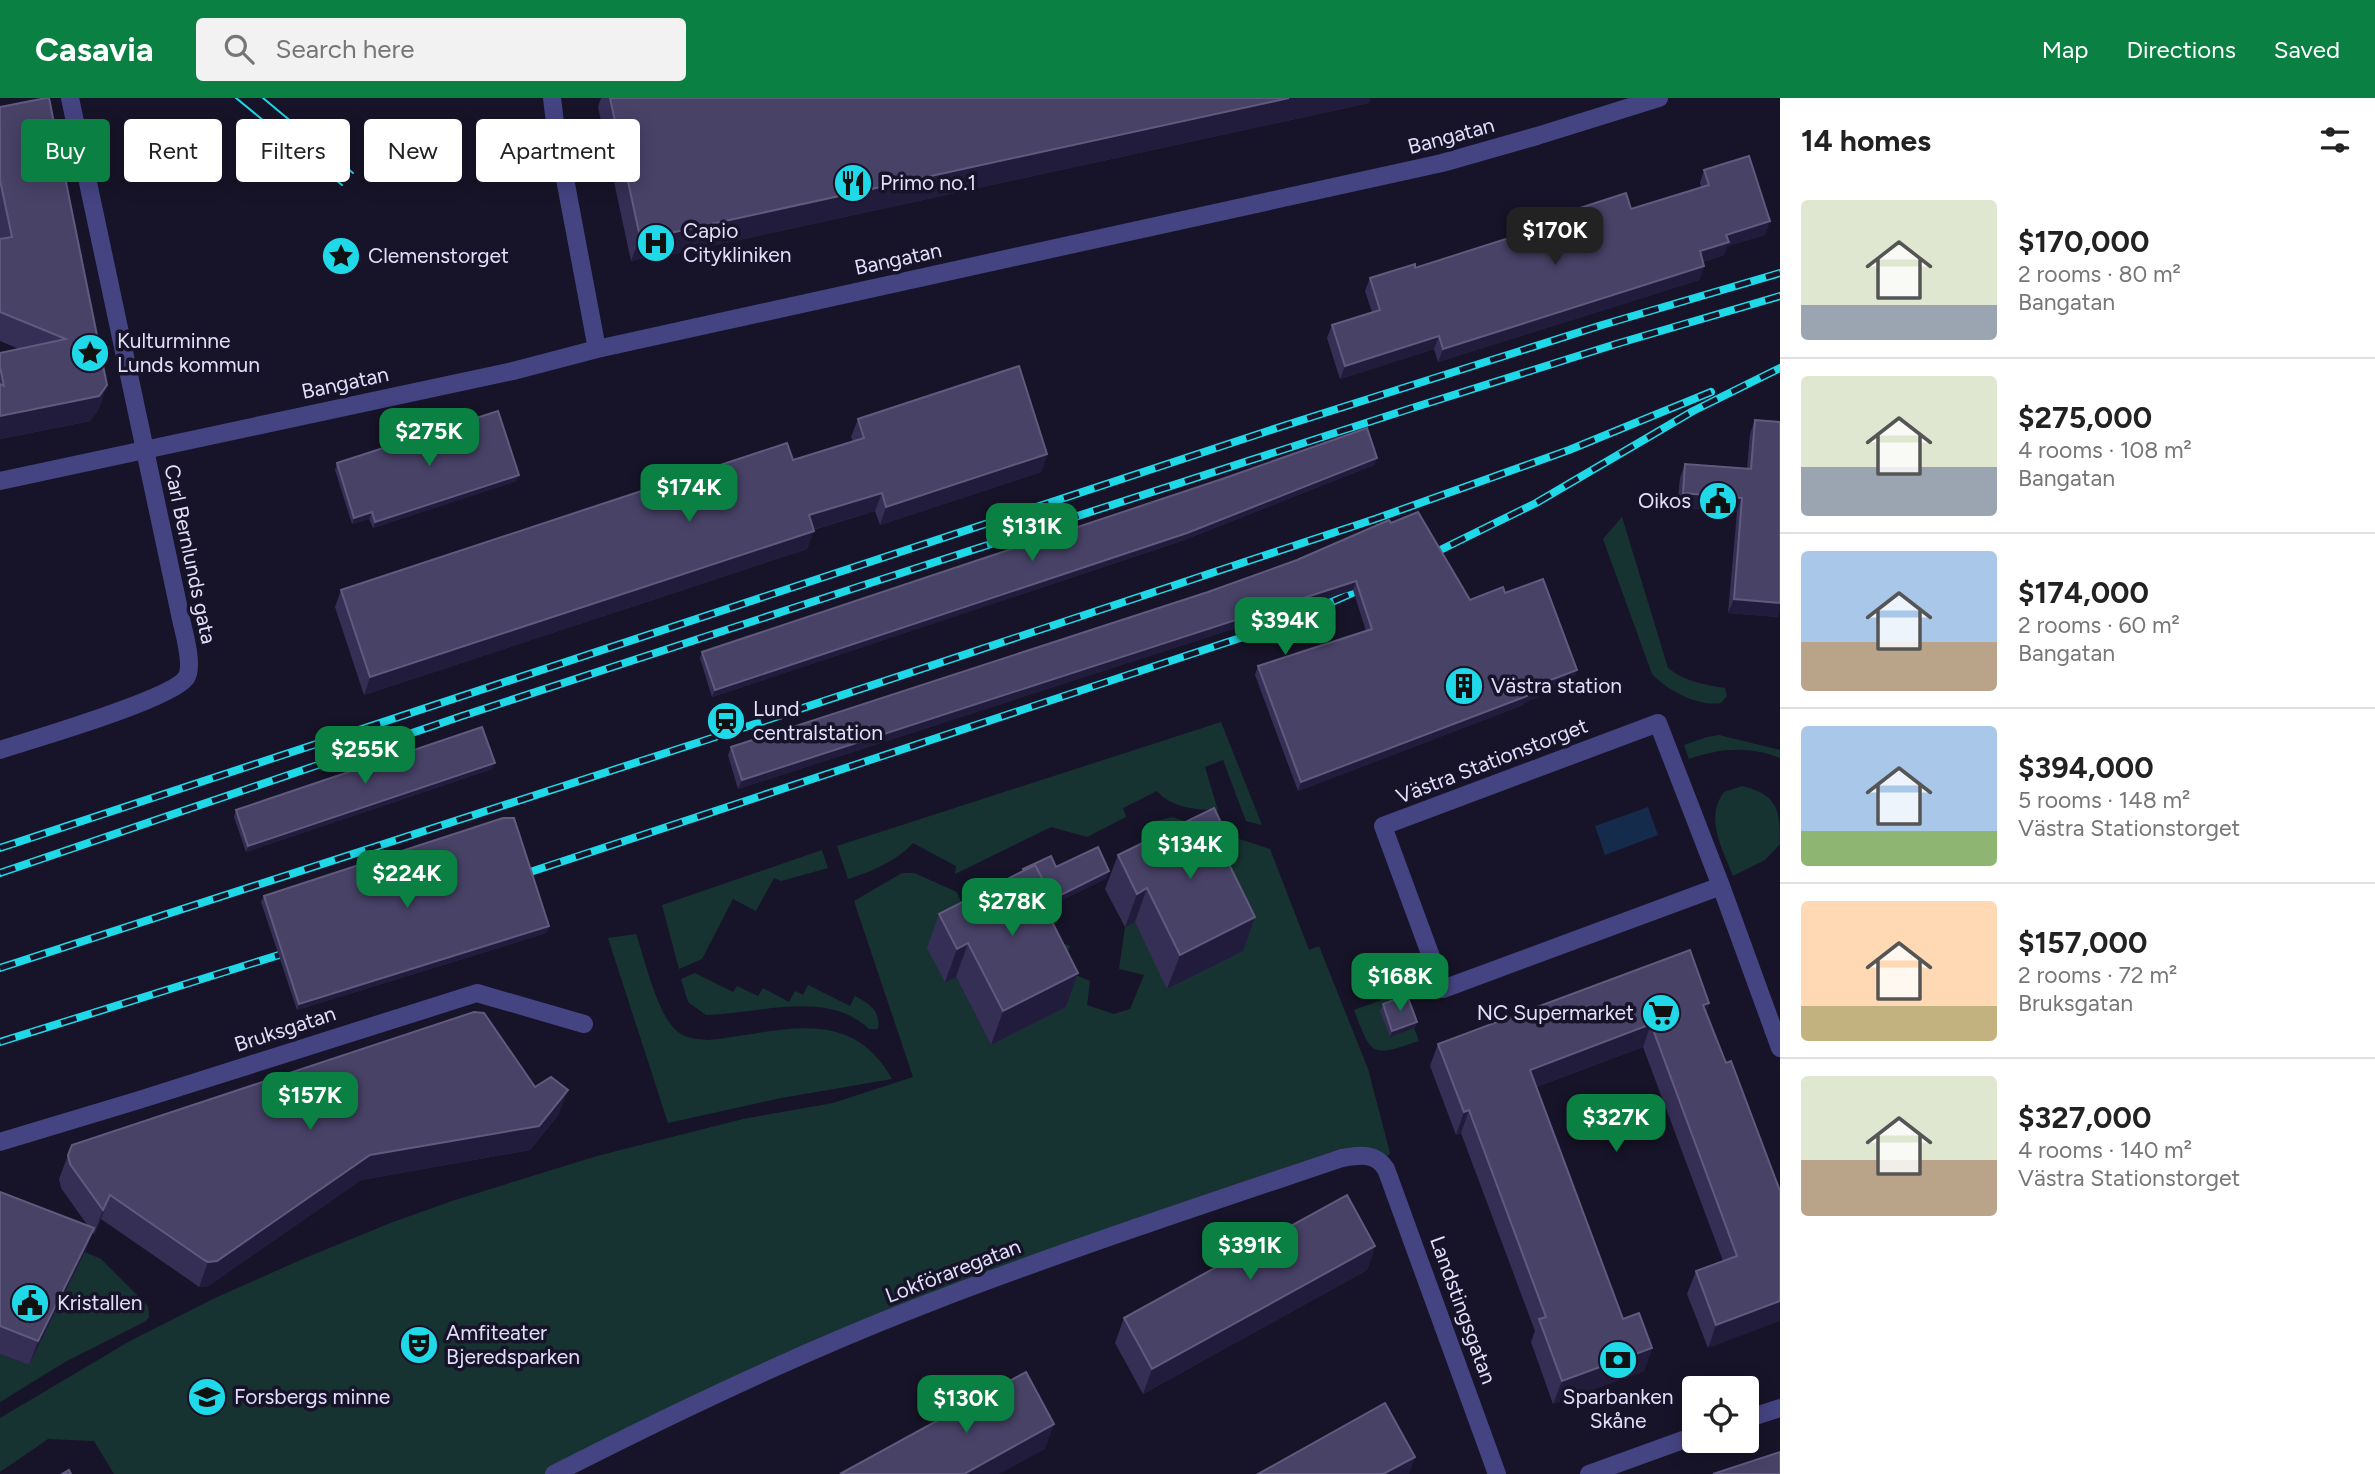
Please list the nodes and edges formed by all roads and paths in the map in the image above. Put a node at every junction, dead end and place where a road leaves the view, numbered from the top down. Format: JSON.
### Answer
{"nodes":[{"id":1,"x":70,"y":98,"type":"edge"},
{"id":2,"x":552,"y":98,"type":"edge"},
{"id":3,"x":1659,"y":98,"type":"edge"},
{"id":4,"x":597,"y":349,"type":"junction"},
{"id":5,"x":143,"y":449,"type":"junction"},
{"id":6,"x":0,"y":481,"type":"edge"},
{"id":7,"x":0,"y":750,"type":"edge"},
{"id":8,"x":1721,"y":886,"type":"junction"},
{"id":9,"x":584,"y":1024,"type":"dead end"},
{"id":10,"x":1780,"y":1048,"type":"edge"},
{"id":11,"x":0,"y":1142,"type":"edge"},
{"id":12,"x":1382,"y":1163,"type":"joint"},
{"id":13,"x":1780,"y":1408,"type":"edge"},
{"id":14,"x":1759,"y":1415,"type":"edge"},
{"id":15,"x":1682,"y":1440,"type":"edge"},
{"id":16,"x":554,"y":1474,"type":"edge"},
{"id":17,"x":1497,"y":1474,"type":"edge"},
{"id":18,"x":1588,"y":1474,"type":"edge"}],
"edges":[{"from":1,"to":5,"type":"street"},
{"from":2,"to":4,"type":"street"},
{"from":3,"to":4,"type":"street","name":"Bangatan"},
{"from":4,"to":5,"type":"street","name":"Bangatan"},
{"from":5,"to":6,"type":"street","name":"Bangatan"},
{"from":5,"to":7,"type":"street","name":"Carl Bernlunds gata"},
{"from":8,"to":8,"type":"street","name":"Västra Stationstorget"},
{"from":8,"to":10,"type":"street","name":"Västra Stationstorget"},
{"from":9,"to":11,"type":"street","name":"Bruksgatan"},
{"from":12,"to":16,"type":"street","name":"Lokföraregatan"},
{"from":12,"to":17,"type":"street","name":"Landstingsgatan"},
{"from":13,"to":14,"type":"street"},
{"from":15,"to":18,"type":"street"}]}
